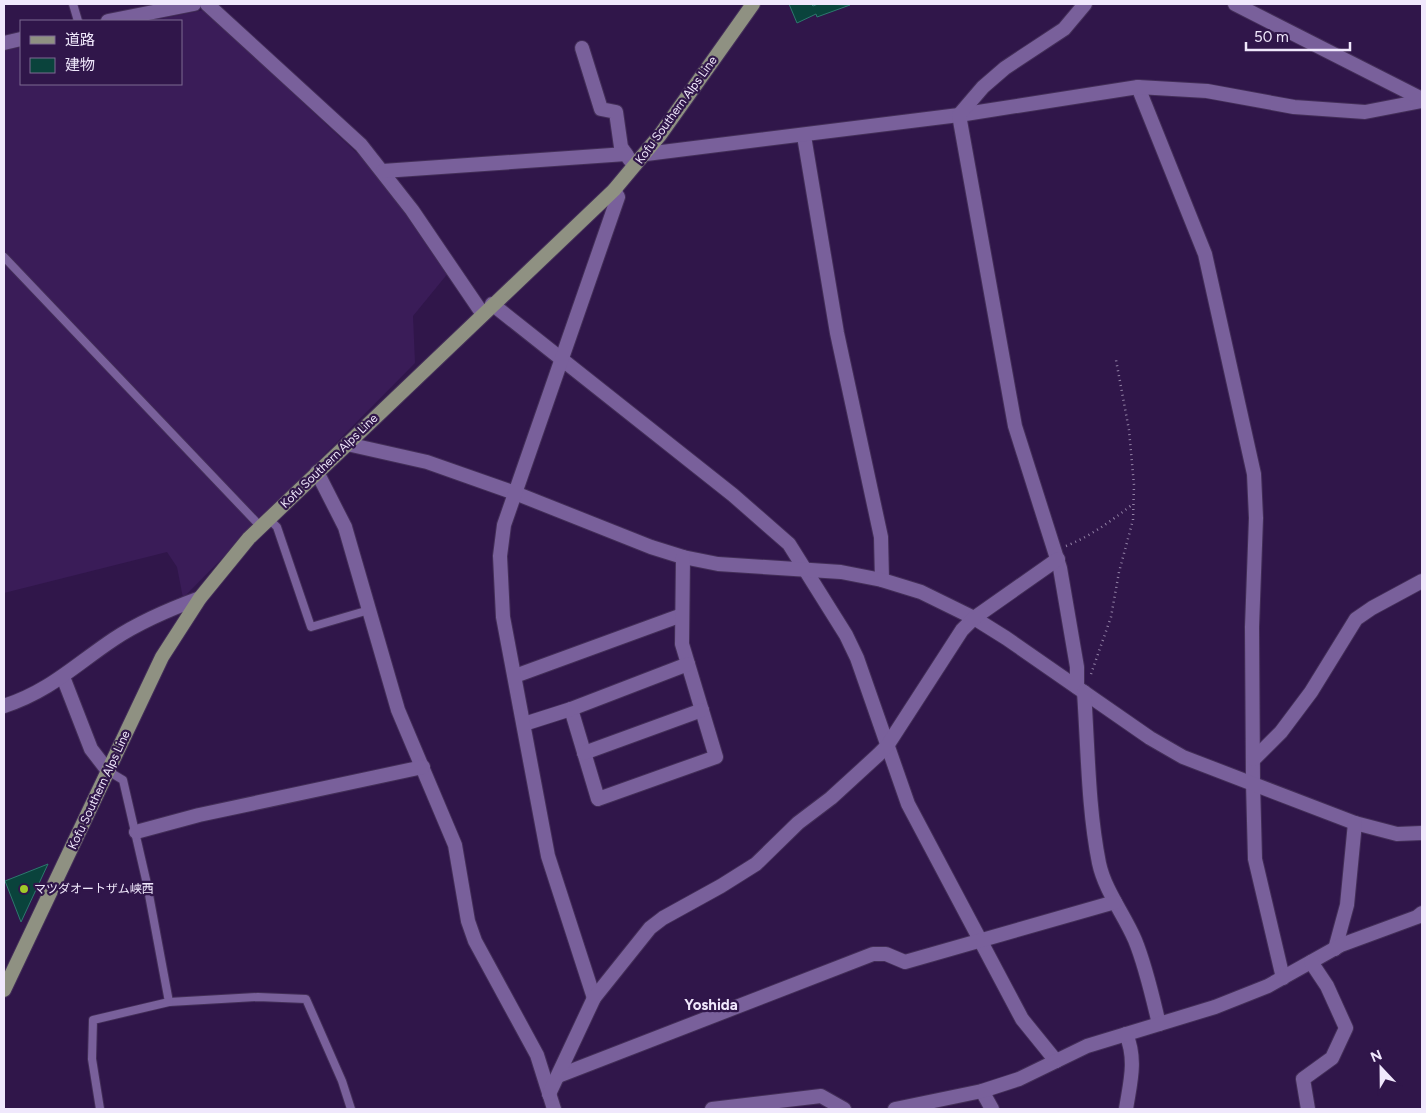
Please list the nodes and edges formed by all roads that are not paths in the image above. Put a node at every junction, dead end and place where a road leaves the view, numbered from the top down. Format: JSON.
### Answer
{"nodes":[{"id":1,"x":73,"y":4,"type":"edge"},
{"id":2,"x":194,"y":4,"type":"edge"},
{"id":3,"x":207,"y":4,"type":"edge"},
{"id":4,"x":753,"y":4,"type":"edge"},
{"id":5,"x":1085,"y":4,"type":"edge"},
{"id":6,"x":1236,"y":4,"type":"edge"},
{"id":7,"x":78,"y":20,"type":"edge"},
{"id":8,"x":113,"y":20,"type":"edge"},
{"id":9,"x":20,"y":39,"type":"edge"},
{"id":10,"x":4,"y":43,"type":"edge"},
{"id":11,"x":582,"y":48,"type":"dead end"},
{"id":12,"x":1138,"y":87,"type":"junction"},
{"id":13,"x":1422,"y":100,"type":"edge"},
{"id":14,"x":959,"y":115,"type":"junction"},
{"id":15,"x":804,"y":136,"type":"junction"},
{"id":16,"x":626,"y":154,"type":"junction"},
{"id":17,"x":646,"y":154,"type":"junction"},
{"id":18,"x":635,"y":166,"type":"junction"},
{"id":19,"x":383,"y":171,"type":"junction"},
{"id":20,"x":614,"y":190,"type":"junction"},
{"id":21,"x":4,"y":258,"type":"edge"},
{"id":22,"x":487,"y":309,"type":"junction"},
{"id":23,"x":561,"y":359,"type":"junction"},
{"id":24,"x":347,"y":444,"type":"junction"},
{"id":25,"x":317,"y":472,"type":"junction"},
{"id":26,"x":515,"y":493,"type":"junction"},
{"id":27,"x":265,"y":523,"type":"junction"},
{"id":28,"x":1056,"y":555,"type":"junction"},
{"id":29,"x":683,"y":557,"type":"junction"},
{"id":30,"x":804,"y":569,"type":"junction"},
{"id":31,"x":882,"y":580,"type":"junction"},
{"id":32,"x":1422,"y":581,"type":"edge"},
{"id":33,"x":200,"y":598,"type":"junction"},
{"id":34,"x":369,"y":610,"type":"junction"},
{"id":35,"x":682,"y":615,"type":"junction"},
{"id":36,"x":974,"y":618,"type":"junction"},
{"id":37,"x":688,"y":664,"type":"junction"},
{"id":38,"x":515,"y":676,"type":"junction"},
{"id":39,"x":63,"y":677,"type":"junction"},
{"id":40,"x":1080,"y":690,"type":"junction"},
{"id":41,"x":4,"y":706,"type":"edge"},
{"id":42,"x":571,"y":710,"type":"junction"},
{"id":43,"x":702,"y":710,"type":"junction"},
{"id":44,"x":524,"y":724,"type":"junction"},
{"id":45,"x":887,"y":746,"type":"junction"},
{"id":46,"x":584,"y":753,"type":"junction"},
{"id":47,"x":1254,"y":759,"type":"junction"},
{"id":48,"x":423,"y":767,"type":"junction"},
{"id":49,"x":108,"y":771,"type":"junction"},
{"id":50,"x":1253,"y":783,"type":"junction"},
{"id":51,"x":1355,"y":823,"type":"junction"},
{"id":52,"x":136,"y":832,"type":"junction"},
{"id":53,"x":1422,"y":834,"type":"edge"},
{"id":54,"x":1115,"y":902,"type":"junction"},
{"id":55,"x":1422,"y":913,"type":"edge"},
{"id":56,"x":980,"y":940,"type":"junction"},
{"id":57,"x":1335,"y":949,"type":"junction"},
{"id":58,"x":1311,"y":962,"type":"junction"},
{"id":59,"x":1283,"y":978,"type":"junction"},
{"id":60,"x":4,"y":990,"type":"edge"},
{"id":61,"x":594,"y":998,"type":"junction"},
{"id":62,"x":169,"y":1002,"type":"junction"},
{"id":63,"x":1159,"y":1024,"type":"junction"},
{"id":64,"x":1126,"y":1034,"type":"junction"},
{"id":65,"x":1056,"y":1061,"type":"junction"},
{"id":66,"x":558,"y":1076,"type":"junction"},
{"id":67,"x":982,"y":1091,"type":"junction"},
{"id":68,"x":549,"y":1094,"type":"junction"},
{"id":69,"x":100,"y":1109,"type":"edge"},
{"id":70,"x":351,"y":1109,"type":"edge"},
{"id":71,"x":554,"y":1109,"type":"edge"},
{"id":72,"x":712,"y":1109,"type":"edge"},
{"id":73,"x":844,"y":1109,"type":"edge"},
{"id":74,"x":895,"y":1109,"type":"edge"},
{"id":75,"x":992,"y":1109,"type":"edge"},
{"id":76,"x":1126,"y":1109,"type":"edge"},
{"id":77,"x":1308,"y":1109,"type":"edge"}],
"edges":[{"from":1,"to":7,"type":"lane"},
{"from":2,"to":8,"type":"street"},
{"from":3,"to":19,"type":"street"},
{"from":4,"to":17,"type":"main road","name":"Kofu Southern Alps Line"},
{"from":5,"to":14,"type":"street"},
{"from":6,"to":13,"type":"street"},
{"from":9,"to":10,"type":"street"},
{"from":11,"to":16,"type":"street"},
{"from":12,"to":13,"type":"street"},
{"from":12,"to":14,"type":"street"},
{"from":12,"to":47,"type":"street"},
{"from":14,"to":15,"type":"street"},
{"from":14,"to":28,"type":"street"},
{"from":15,"to":17,"type":"street"},
{"from":15,"to":31,"type":"street"},
{"from":16,"to":18,"type":"street"},
{"from":16,"to":19,"type":"street"},
{"from":17,"to":18,"type":"main road","name":"Kofu Southern Alps Line"},
{"from":18,"to":20,"type":"main road","name":"Kofu Southern Alps Line"},
{"from":19,"to":22,"type":"street"},
{"from":20,"to":22,"type":"main road","name":"Kofu Southern Alps Line"},
{"from":20,"to":23,"type":"street"},
{"from":21,"to":27,"type":"lane"},
{"from":22,"to":23,"type":"street"},
{"from":22,"to":24,"type":"main road","name":"Kofu Southern Alps Line"},
{"from":23,"to":26,"type":"street"},
{"from":23,"to":30,"type":"street"},
{"from":24,"to":25,"type":"main road","name":"Kofu Southern Alps Line"},
{"from":24,"to":26,"type":"street"},
{"from":25,"to":27,"type":"main road","name":"Kofu Southern Alps Line"},
{"from":25,"to":34,"type":"street"},
{"from":26,"to":29,"type":"street"},
{"from":26,"to":38,"type":"street"},
{"from":27,"to":33,"type":"main road","name":"Kofu Southern Alps Line"},
{"from":27,"to":34,"type":"lane"},
{"from":28,"to":36,"type":"street"},
{"from":28,"to":40,"type":"street"},
{"from":29,"to":30,"type":"street"},
{"from":29,"to":35,"type":"street"},
{"from":30,"to":31,"type":"street"},
{"from":30,"to":45,"type":"street"},
{"from":31,"to":36,"type":"street"},
{"from":32,"to":47,"type":"street"},
{"from":33,"to":39,"type":"street"},
{"from":33,"to":49,"type":"main road","name":"Kofu Southern Alps Line"},
{"from":34,"to":48,"type":"street"},
{"from":35,"to":37,"type":"street"},
{"from":35,"to":38,"type":"street"},
{"from":36,"to":40,"type":"street"},
{"from":36,"to":45,"type":"street"},
{"from":37,"to":42,"type":"street"},
{"from":37,"to":43,"type":"street"},
{"from":38,"to":44,"type":"street"},
{"from":39,"to":41,"type":"street"},
{"from":39,"to":49,"type":"street"},
{"from":40,"to":50,"type":"street"},
{"from":40,"to":54,"type":"street"},
{"from":42,"to":44,"type":"street"},
{"from":42,"to":46,"type":"street"},
{"from":43,"to":46,"type":"street"},
{"from":43,"to":46,"type":"street"},
{"from":44,"to":61,"type":"street"},
{"from":45,"to":56,"type":"street"},
{"from":45,"to":61,"type":"street"},
{"from":47,"to":50,"type":"street"},
{"from":48,"to":52,"type":"street"},
{"from":48,"to":68,"type":"street"},
{"from":49,"to":52,"type":"lane"},
{"from":49,"to":60,"type":"main road","name":"Kofu Southern Alps Line"},
{"from":50,"to":51,"type":"street"},
{"from":50,"to":59,"type":"street"},
{"from":51,"to":53,"type":"street"},
{"from":51,"to":57,"type":"street"},
{"from":52,"to":62,"type":"lane"},
{"from":54,"to":56,"type":"street"},
{"from":54,"to":63,"type":"street"},
{"from":55,"to":57,"type":"street"},
{"from":56,"to":65,"type":"street"},
{"from":56,"to":66,"type":"street"},
{"from":57,"to":58,"type":"street"},
{"from":58,"to":59,"type":"street"},
{"from":58,"to":77,"type":"street"},
{"from":59,"to":63,"type":"street"},
{"from":61,"to":66,"type":"street"},
{"from":62,"to":69,"type":"lane"},
{"from":62,"to":70,"type":"lane"},
{"from":63,"to":64,"type":"street"},
{"from":64,"to":65,"type":"street"},
{"from":64,"to":76,"type":"street"},
{"from":65,"to":67,"type":"street"},
{"from":66,"to":68,"type":"street"},
{"from":67,"to":74,"type":"street"},
{"from":67,"to":75,"type":"street"},
{"from":68,"to":71,"type":"street"},
{"from":72,"to":73,"type":"street"}]}
